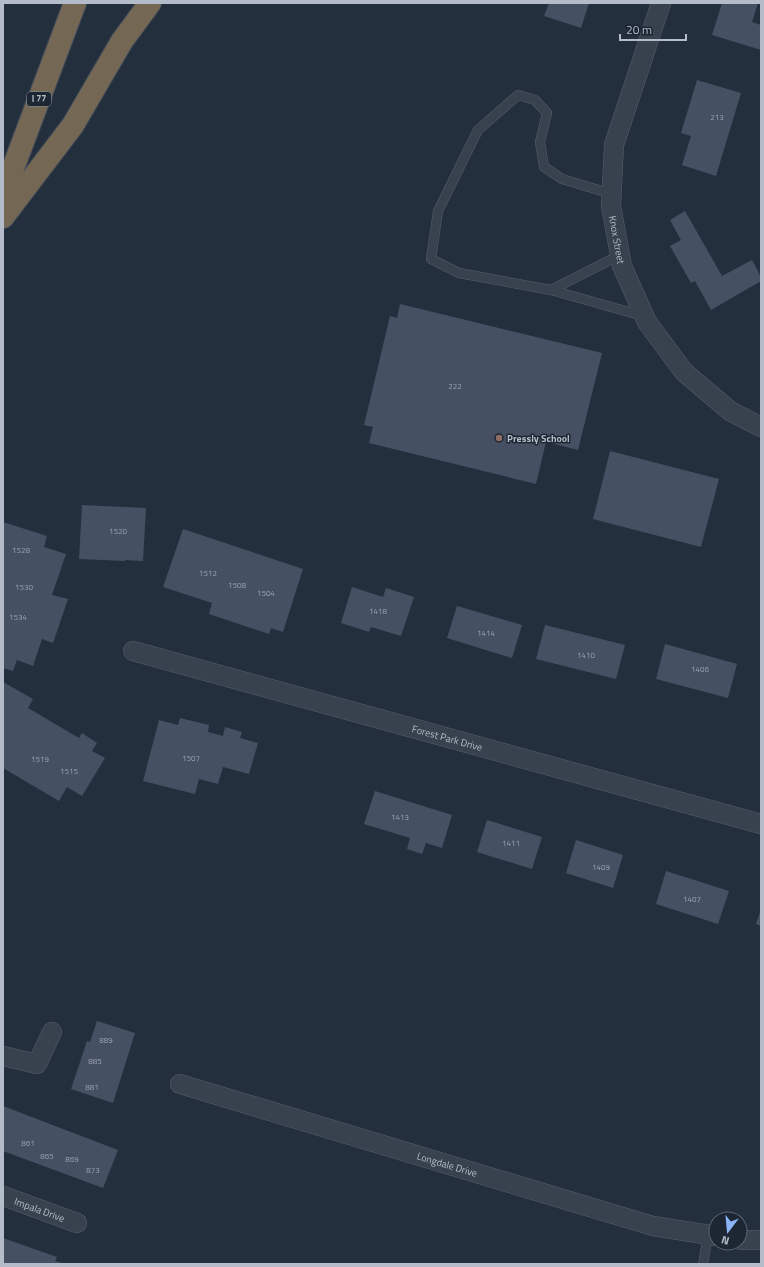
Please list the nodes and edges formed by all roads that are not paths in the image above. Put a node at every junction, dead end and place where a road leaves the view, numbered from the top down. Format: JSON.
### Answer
{"nodes":[{"id":1,"x":75,"y":3,"type":"edge"},
{"id":2,"x":150,"y":3,"type":"edge"},
{"id":3,"x":661,"y":3,"type":"edge"},
{"id":4,"x":612,"y":194,"type":"junction"},
{"id":5,"x":3,"y":195,"type":"edge"},
{"id":6,"x":3,"y":217,"type":"edge"},
{"id":7,"x":620,"y":255,"type":"junction"},
{"id":8,"x":551,"y":290,"type":"junction"},
{"id":9,"x":644,"y":316,"type":"junction"},
{"id":10,"x":761,"y":427,"type":"edge"},
{"id":11,"x":133,"y":651,"type":"dead end"},
{"id":12,"x":761,"y":824,"type":"edge"},
{"id":13,"x":52,"y":1032,"type":"dead end"},
{"id":14,"x":3,"y":1056,"type":"edge"},
{"id":15,"x":180,"y":1084,"type":"dead end"},
{"id":16,"x":3,"y":1196,"type":"edge"},
{"id":17,"x":77,"y":1223,"type":"dead end"},
{"id":18,"x":708,"y":1235,"type":"edge"},
{"id":19,"x":748,"y":1240,"type":"edge"},
{"id":20,"x":761,"y":1240,"type":"edge"},
{"id":21,"x":708,"y":1248,"type":"edge"},
{"id":22,"x":703,"y":1264,"type":"edge"}],
"edges":[{"from":1,"to":5,"type":"highway","number":"I 77"},
{"from":2,"to":6,"type":"highway"},
{"from":3,"to":4,"type":"street","name":"Knox Street"},
{"from":4,"to":7,"type":"street","name":"Knox Street"},
{"from":4,"to":8,"type":"lane"},
{"from":7,"to":8,"type":"lane"},
{"from":7,"to":9,"type":"street","name":"Knox Street"},
{"from":8,"to":9,"type":"lane"},
{"from":9,"to":10,"type":"street","name":"Knox Street"},
{"from":11,"to":12,"type":"street","name":"Forest Park Drive"},
{"from":13,"to":14,"type":"street"},
{"from":15,"to":18,"type":"street","name":"Longdale Drive"},
{"from":16,"to":17,"type":"street","name":"Impala Drive"},
{"from":19,"to":20,"type":"street"},
{"from":21,"to":22,"type":"lane"}]}
